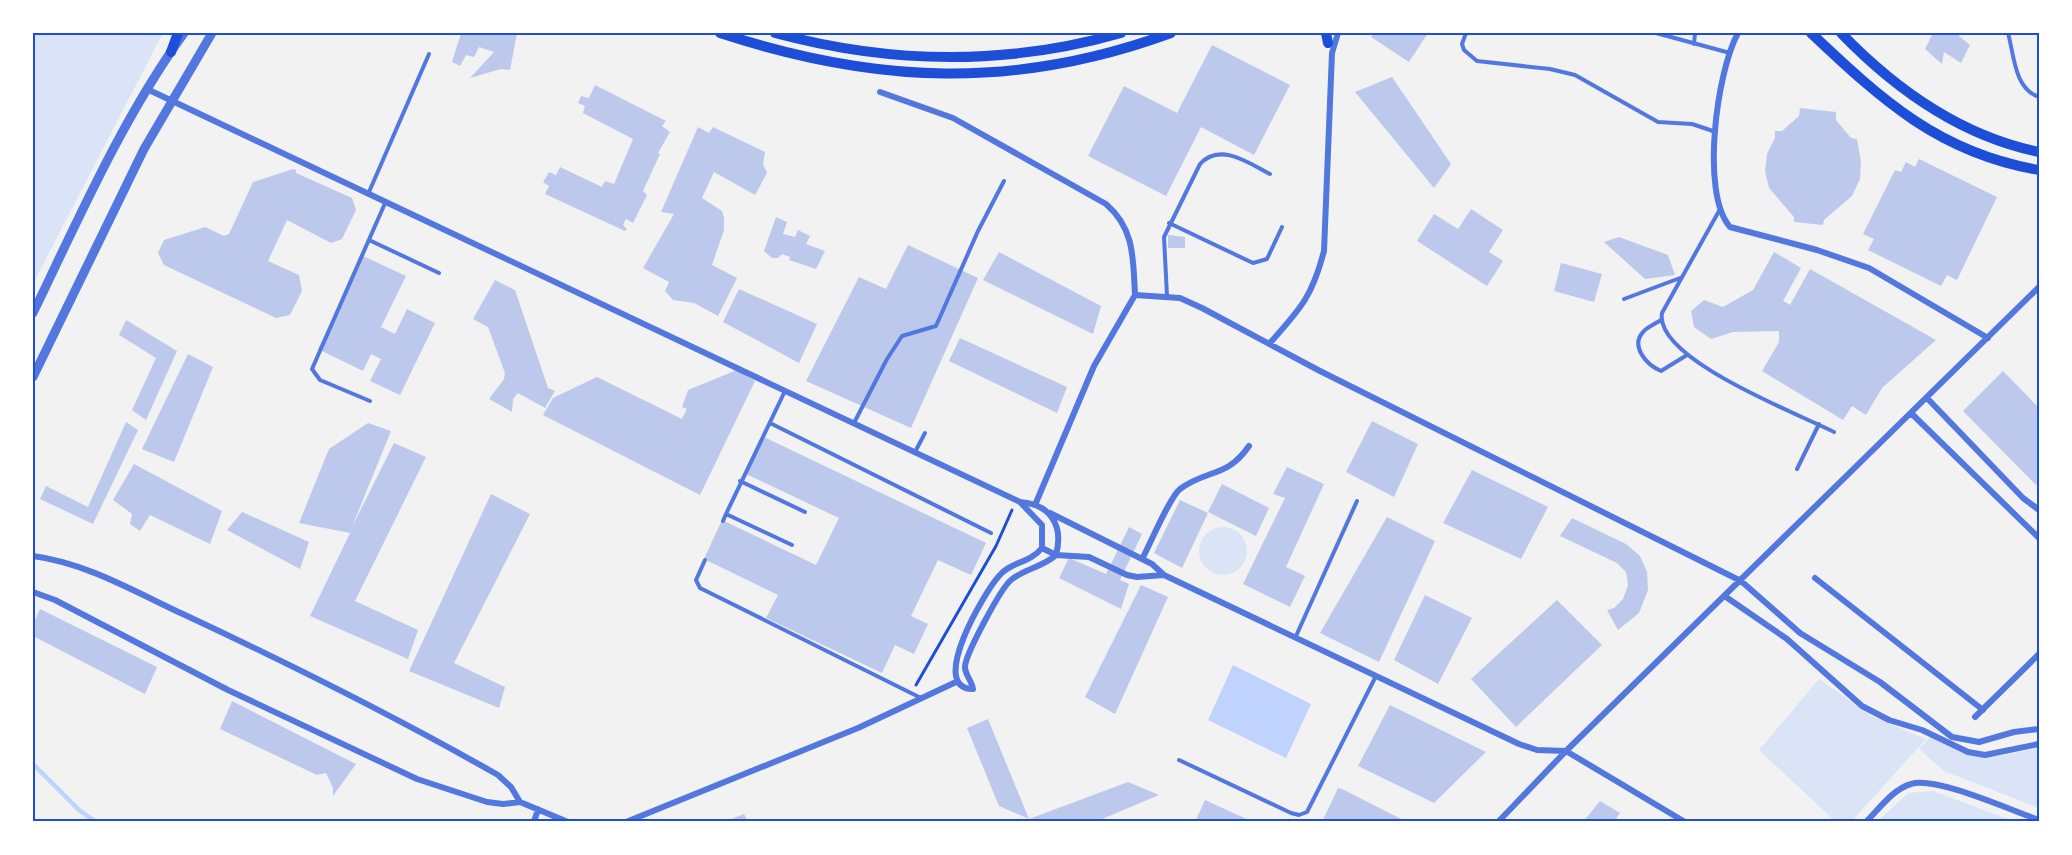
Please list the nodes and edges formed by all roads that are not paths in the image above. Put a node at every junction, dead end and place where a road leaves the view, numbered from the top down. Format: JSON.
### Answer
{"nodes":[{"id":1,"x":178,"y":33,"type":"edge"},
{"id":2,"x":184,"y":33,"type":"edge"},
{"id":3,"x":212,"y":33,"type":"edge"},
{"id":4,"x":720,"y":33,"type":"edge"},
{"id":5,"x":775,"y":33,"type":"edge"},
{"id":6,"x":1121,"y":33,"type":"edge"},
{"id":7,"x":1171,"y":33,"type":"edge"},
{"id":8,"x":1338,"y":33,"type":"edge"},
{"id":9,"x":1466,"y":33,"type":"edge"},
{"id":10,"x":1656,"y":33,"type":"edge"},
{"id":11,"x":1695,"y":33,"type":"edge"},
{"id":12,"x":1738,"y":33,"type":"edge"},
{"id":13,"x":1811,"y":33,"type":"edge"},
{"id":14,"x":1841,"y":33,"type":"edge"},
{"id":15,"x":2008,"y":33,"type":"edge"},
{"id":16,"x":1328,"y":40,"type":"edge"},
{"id":17,"x":1694,"y":44,"type":"junction"},
{"id":18,"x":171,"y":51,"type":"junction"},
{"id":19,"x":1730,"y":53,"type":"junction"},
{"id":20,"x":429,"y":54,"type":"dead end"},
{"id":21,"x":147,"y":89,"type":"junction"},
{"id":22,"x":880,"y":92,"type":"dead end"},
{"id":23,"x":2039,"y":97,"type":"edge"},
{"id":24,"x":171,"y":99,"type":"junction"},
{"id":25,"x":1716,"y":132,"type":"junction"},
{"id":26,"x":2039,"y":152,"type":"edge"},
{"id":27,"x":2039,"y":170,"type":"edge"},
{"id":28,"x":1270,"y":174,"type":"dead end"},
{"id":29,"x":1004,"y":181,"type":"dead end"},
{"id":30,"x":369,"y":192,"type":"junction"},
{"id":31,"x":387,"y":200,"type":"junction"},
{"id":32,"x":1719,"y":211,"type":"junction"},
{"id":33,"x":1169,"y":223,"type":"junction"},
{"id":34,"x":1282,"y":226,"type":"dead end"},
{"id":35,"x":369,"y":240,"type":"junction"},
{"id":36,"x":440,"y":273,"type":"dead end"},
{"id":37,"x":1680,"y":278,"type":"junction"},
{"id":38,"x":2039,"y":287,"type":"edge"},
{"id":39,"x":1135,"y":295,"type":"junction"},
{"id":40,"x":1167,"y":296,"type":"junction"},
{"id":41,"x":1624,"y":298,"type":"dead end"},
{"id":42,"x":33,"y":313,"type":"edge"},
{"id":43,"x":1660,"y":320,"type":"junction"},
{"id":44,"x":1988,"y":338,"type":"junction"},
{"id":45,"x":1270,"y":343,"type":"junction"},
{"id":46,"x":1687,"y":356,"type":"junction"},
{"id":47,"x":33,"y":377,"type":"edge"},
{"id":48,"x":785,"y":391,"type":"junction"},
{"id":49,"x":1927,"y":398,"type":"junction"},
{"id":50,"x":370,"y":401,"type":"dead end"},
{"id":51,"x":1912,"y":414,"type":"junction"},
{"id":52,"x":770,"y":423,"type":"junction"},
{"id":53,"x":854,"y":423,"type":"junction"},
{"id":54,"x":1819,"y":424,"type":"junction"},
{"id":55,"x":1834,"y":432,"type":"dead end"},
{"id":56,"x":925,"y":433,"type":"dead end"},
{"id":57,"x":1249,"y":446,"type":"dead end"},
{"id":58,"x":915,"y":452,"type":"junction"},
{"id":59,"x":1797,"y":469,"type":"dead end"},
{"id":60,"x":740,"y":481,"type":"junction"},
{"id":61,"x":1017,"y":501,"type":"junction"},
{"id":62,"x":1357,"y":501,"type":"dead end"},
{"id":63,"x":1036,"y":503,"type":"junction"},
{"id":64,"x":2039,"y":510,"type":"edge"},
{"id":65,"x":805,"y":512,"type":"dead end"},
{"id":66,"x":1032,"y":512,"type":"junction"},
{"id":67,"x":1050,"y":513,"type":"junction"},
{"id":68,"x":726,"y":514,"type":"junction"},
{"id":69,"x":723,"y":520,"type":"dead end"},
{"id":70,"x":991,"y":532,"type":"dead end"},
{"id":71,"x":2039,"y":538,"type":"edge"},
{"id":72,"x":792,"y":545,"type":"dead end"},
{"id":73,"x":1042,"y":548,"type":"junction"},
{"id":74,"x":1056,"y":555,"type":"junction"},
{"id":75,"x":33,"y":556,"type":"edge"},
{"id":76,"x":1142,"y":559,"type":"junction"},
{"id":77,"x":705,"y":560,"type":"dead end"},
{"id":78,"x":1164,"y":575,"type":"junction"},
{"id":79,"x":1815,"y":578,"type":"dead end"},
{"id":80,"x":1741,"y":581,"type":"junction"},
{"id":81,"x":33,"y":592,"type":"edge"},
{"id":82,"x":1726,"y":597,"type":"junction"},
{"id":83,"x":1296,"y":636,"type":"junction"},
{"id":84,"x":2039,"y":654,"type":"edge"},
{"id":85,"x":1376,"y":676,"type":"junction"},
{"id":86,"x":956,"y":682,"type":"junction"},
{"id":87,"x":921,"y":698,"type":"junction"},
{"id":88,"x":1983,"y":710,"type":"junction"},
{"id":89,"x":1975,"y":717,"type":"dead end"},
{"id":90,"x":2039,"y":729,"type":"edge"},
{"id":91,"x":2039,"y":744,"type":"edge"},
{"id":92,"x":1566,"y":751,"type":"junction"},
{"id":93,"x":1179,"y":760,"type":"dead end"},
{"id":94,"x":520,"y":802,"type":"junction"},
{"id":95,"x":538,"y":809,"type":"junction"},
{"id":96,"x":2039,"y":820,"type":"edge"},
{"id":97,"x":534,"y":822,"type":"edge"},
{"id":98,"x":568,"y":822,"type":"edge"},
{"id":99,"x":626,"y":822,"type":"edge"},
{"id":100,"x":1498,"y":822,"type":"edge"},
{"id":101,"x":1685,"y":822,"type":"edge"},
{"id":102,"x":1866,"y":822,"type":"edge"}],
"edges":[{"from":1,"to":18,"type":"main road"},
{"from":2,"to":18,"type":"street"},
{"from":3,"to":24,"type":"street"},
{"from":4,"to":7,"type":"main road"},
{"from":5,"to":6,"type":"main road"},
{"from":8,"to":16,"type":"street"},
{"from":9,"to":25,"type":"lane"},
{"from":10,"to":17,"type":"lane"},
{"from":11,"to":17,"type":"lane"},
{"from":12,"to":19,"type":"street"},
{"from":13,"to":27,"type":"main road"},
{"from":14,"to":26,"type":"main road"},
{"from":15,"to":23,"type":"lane"},
{"from":16,"to":45,"type":"street"},
{"from":17,"to":19,"type":"lane"},
{"from":18,"to":21,"type":"street"},
{"from":19,"to":25,"type":"street"},
{"from":20,"to":30,"type":"lane"},
{"from":21,"to":24,"type":"street"},
{"from":21,"to":42,"type":"street"},
{"from":22,"to":39,"type":"street"},
{"from":24,"to":30,"type":"street"},
{"from":24,"to":47,"type":"street"},
{"from":25,"to":32,"type":"street"},
{"from":28,"to":33,"type":"lane"},
{"from":29,"to":53,"type":"lane"},
{"from":30,"to":31,"type":"street"},
{"from":31,"to":35,"type":"lane"},
{"from":31,"to":48,"type":"street"},
{"from":32,"to":37,"type":"lane"},
{"from":32,"to":44,"type":"street"},
{"from":33,"to":34,"type":"lane"},
{"from":33,"to":40,"type":"lane"},
{"from":35,"to":36,"type":"lane"},
{"from":35,"to":50,"type":"lane"},
{"from":37,"to":41,"type":"lane"},
{"from":37,"to":43,"type":"lane"},
{"from":38,"to":44,"type":"street"},
{"from":39,"to":40,"type":"street"},
{"from":39,"to":63,"type":"street"},
{"from":40,"to":45,"type":"street"},
{"from":43,"to":46,"type":"lane"},
{"from":43,"to":46,"type":"lane"},
{"from":44,"to":49,"type":"street"},
{"from":45,"to":80,"type":"street"},
{"from":46,"to":54,"type":"lane"},
{"from":48,"to":52,"type":"lane"},
{"from":48,"to":53,"type":"street"},
{"from":49,"to":51,"type":"street"},
{"from":49,"to":64,"type":"street"},
{"from":51,"to":71,"type":"street"},
{"from":51,"to":80,"type":"street"},
{"from":52,"to":60,"type":"lane"},
{"from":52,"to":70,"type":"lane"},
{"from":53,"to":58,"type":"street"},
{"from":54,"to":55,"type":"lane"},
{"from":54,"to":59,"type":"lane"},
{"from":56,"to":58,"type":"lane"},
{"from":57,"to":76,"type":"street"},
{"from":58,"to":61,"type":"street"},
{"from":60,"to":65,"type":"lane"},
{"from":60,"to":68,"type":"lane"},
{"from":61,"to":63,"type":"street"},
{"from":61,"to":66,"type":"street"},
{"from":62,"to":83,"type":"lane"},
{"from":63,"to":66,"type":"street"},
{"from":63,"to":67,"type":"street"},
{"from":66,"to":73,"type":"street"},
{"from":67,"to":74,"type":"street"},
{"from":67,"to":76,"type":"street"},
{"from":68,"to":69,"type":"lane"},
{"from":68,"to":72,"type":"lane"},
{"from":73,"to":74,"type":"street"},
{"from":73,"to":86,"type":"street"},
{"from":74,"to":78,"type":"street"},
{"from":74,"to":86,"type":"street"},
{"from":75,"to":94,"type":"street"},
{"from":76,"to":78,"type":"street"},
{"from":77,"to":87,"type":"lane"},
{"from":78,"to":83,"type":"street"},
{"from":79,"to":88,"type":"street"},
{"from":80,"to":82,"type":"street"},
{"from":80,"to":90,"type":"street"},
{"from":81,"to":94,"type":"street"},
{"from":82,"to":91,"type":"street"},
{"from":82,"to":92,"type":"street"},
{"from":83,"to":85,"type":"street"},
{"from":84,"to":88,"type":"street"},
{"from":85,"to":92,"type":"street"},
{"from":85,"to":93,"type":"lane"},
{"from":86,"to":87,"type":"street"},
{"from":87,"to":99,"type":"street"},
{"from":88,"to":89,"type":"street"},
{"from":92,"to":100,"type":"street"},
{"from":92,"to":101,"type":"street"},
{"from":94,"to":95,"type":"street"},
{"from":95,"to":97,"type":"street"},
{"from":95,"to":98,"type":"street"},
{"from":96,"to":102,"type":"street"}]}
